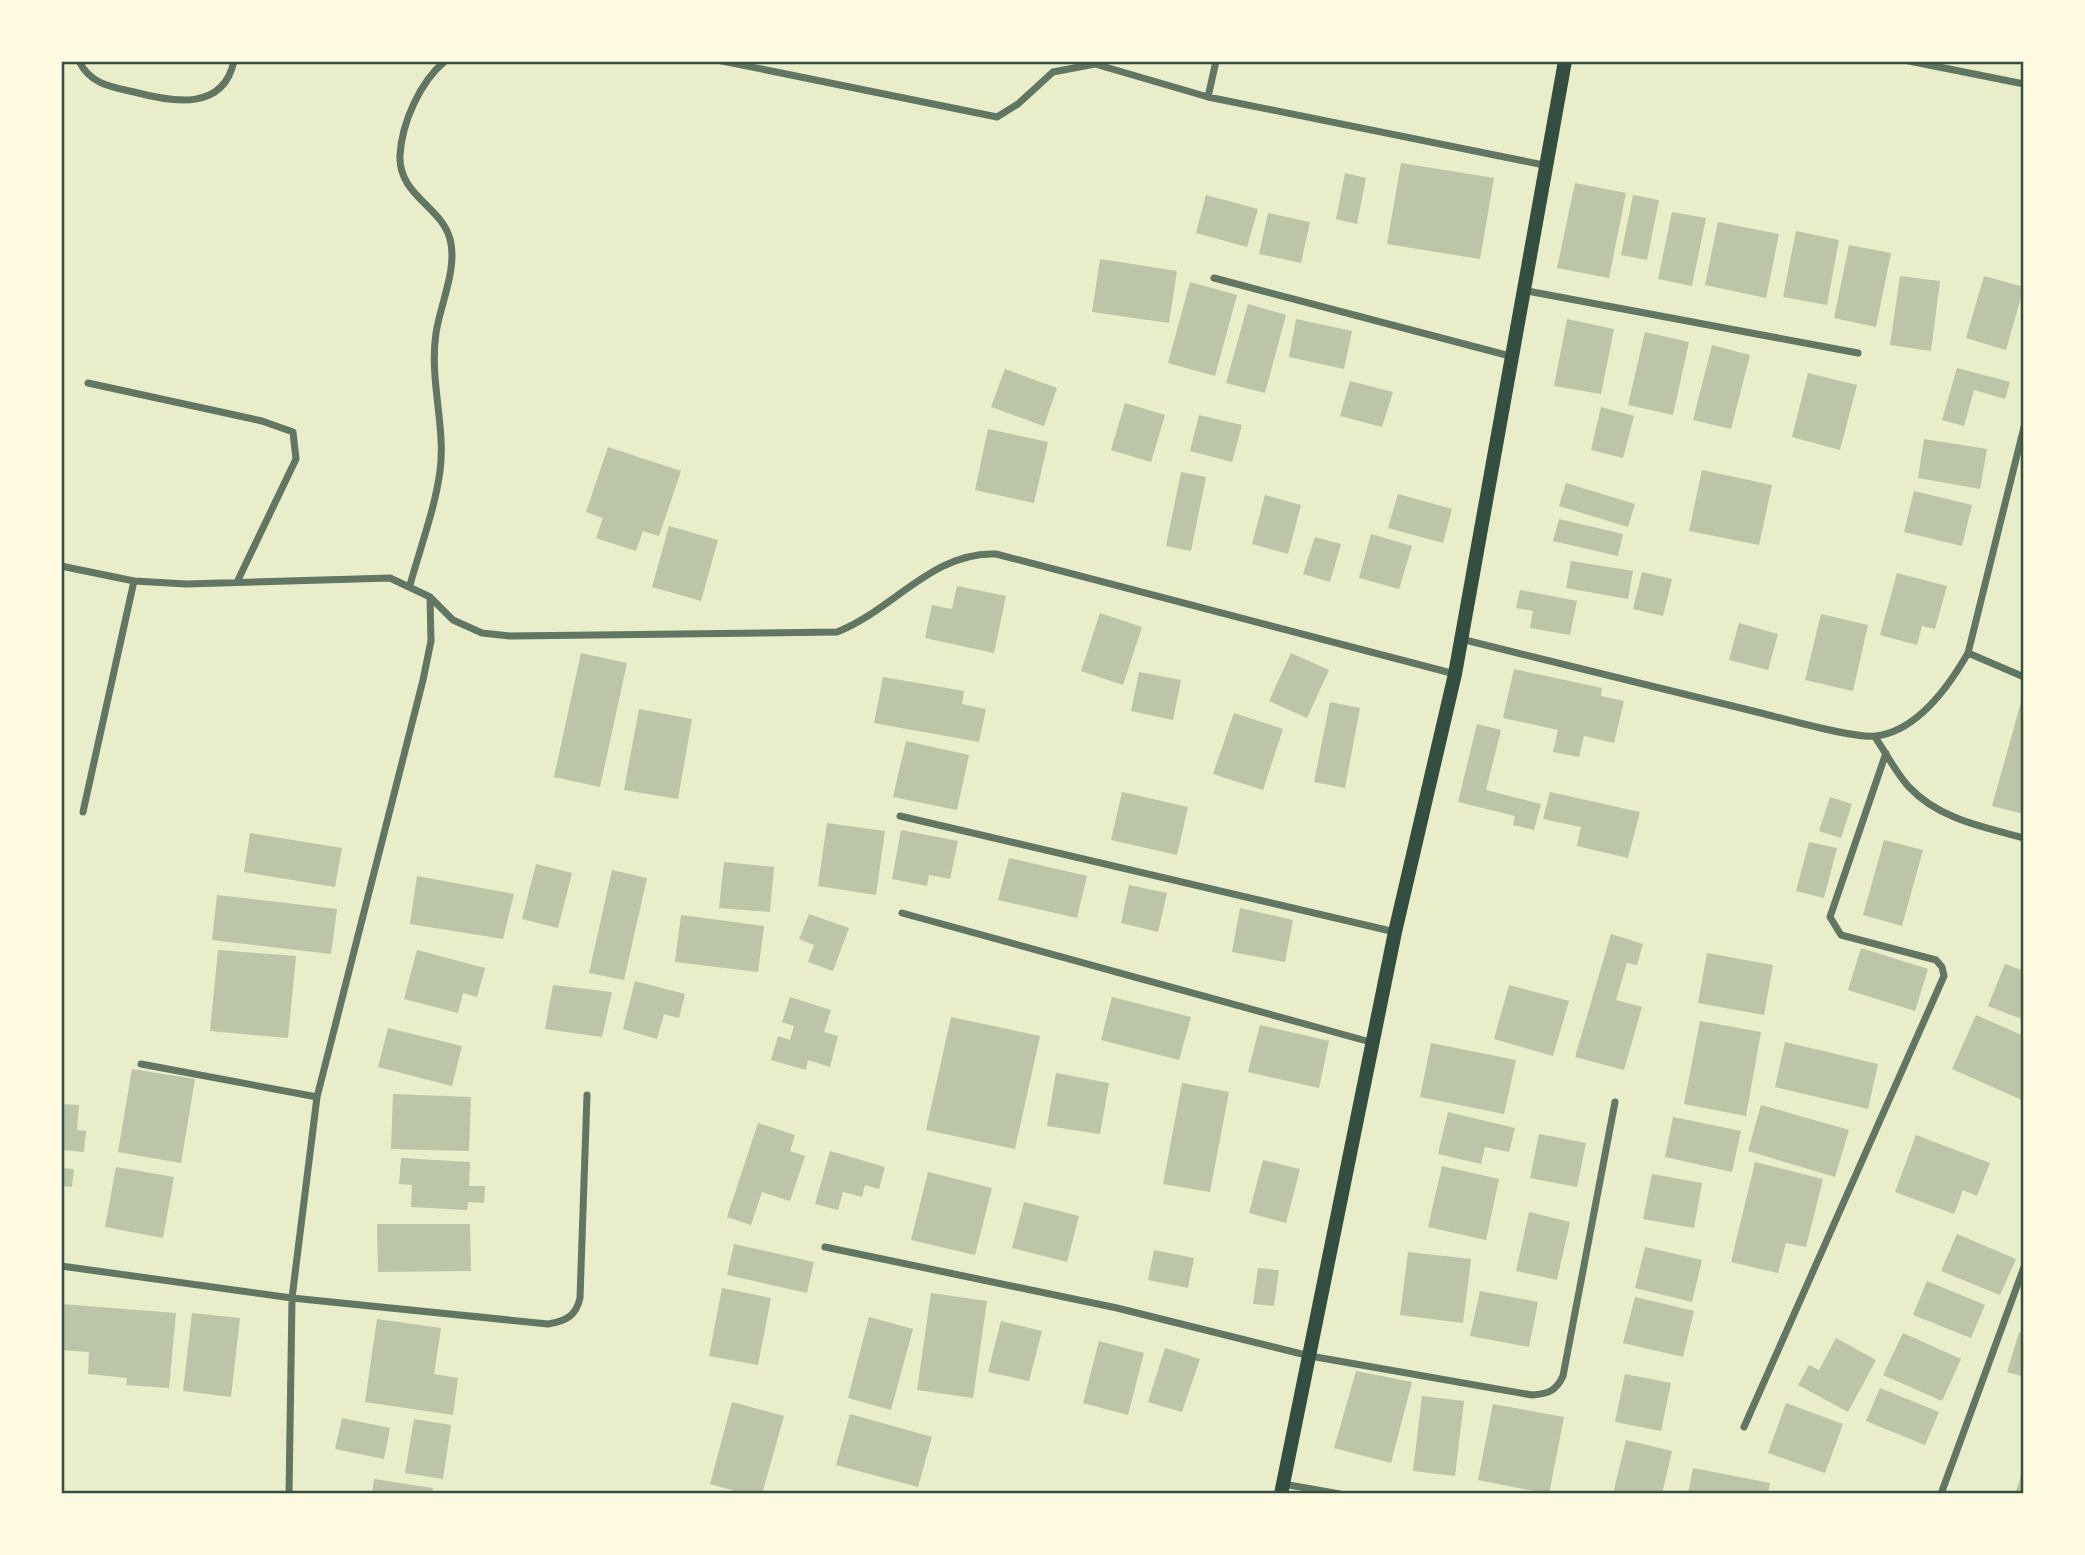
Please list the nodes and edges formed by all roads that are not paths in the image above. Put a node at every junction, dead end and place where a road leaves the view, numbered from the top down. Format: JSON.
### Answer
{"nodes":[{"id":1,"x":79,"y":61,"type":"edge"},
{"id":2,"x":234,"y":61,"type":"edge"},
{"id":3,"x":445,"y":61,"type":"edge"},
{"id":4,"x":722,"y":61,"type":"edge"},
{"id":5,"x":1216,"y":61,"type":"edge"},
{"id":6,"x":1565,"y":61,"type":"edge"},
{"id":7,"x":1909,"y":61,"type":"edge"},
{"id":8,"x":2024,"y":83,"type":"edge"},
{"id":9,"x":1208,"y":97,"type":"junction"},
{"id":10,"x":1544,"y":165,"type":"junction"},
{"id":11,"x":1214,"y":278,"type":"dead end"},
{"id":12,"x":1521,"y":290,"type":"junction"},
{"id":13,"x":1858,"y":354,"type":"dead end"},
{"id":14,"x":1510,"y":356,"type":"junction"},
{"id":15,"x":88,"y":383,"type":"dead end"},
{"id":16,"x":2024,"y":427,"type":"edge"},
{"id":17,"x":61,"y":566,"type":"edge"},
{"id":18,"x":238,"y":580,"type":"junction"},
{"id":19,"x":134,"y":581,"type":"junction"},
{"id":20,"x":410,"y":585,"type":"junction"},
{"id":21,"x":430,"y":597,"type":"junction"},
{"id":22,"x":1460,"y":639,"type":"junction"},
{"id":23,"x":1968,"y":653,"type":"junction"},
{"id":24,"x":1455,"y":674,"type":"junction"},
{"id":25,"x":2024,"y":677,"type":"edge"},
{"id":26,"x":1875,"y":737,"type":"junction"},
{"id":27,"x":1886,"y":753,"type":"junction"},
{"id":28,"x":83,"y":813,"type":"dead end"},
{"id":29,"x":900,"y":816,"type":"dead end"},
{"id":30,"x":2024,"y":838,"type":"edge"},
{"id":31,"x":902,"y":913,"type":"dead end"},
{"id":32,"x":1395,"y":932,"type":"junction"},
{"id":33,"x":1375,"y":1043,"type":"junction"},
{"id":34,"x":141,"y":1064,"type":"dead end"},
{"id":35,"x":587,"y":1094,"type":"dead end"},
{"id":36,"x":317,"y":1097,"type":"junction"},
{"id":37,"x":1615,"y":1102,"type":"dead end"},
{"id":38,"x":825,"y":1247,"type":"dead end"},
{"id":39,"x":61,"y":1266,"type":"edge"},
{"id":40,"x":2024,"y":1267,"type":"edge"},
{"id":41,"x":292,"y":1298,"type":"junction"},
{"id":42,"x":1310,"y":1356,"type":"junction"},
{"id":43,"x":1744,"y":1427,"type":"dead end"},
{"id":44,"x":1282,"y":1489,"type":"edge"},
{"id":45,"x":289,"y":1494,"type":"edge"},
{"id":46,"x":1340,"y":1494,"type":"edge"},
{"id":47,"x":1941,"y":1494,"type":"edge"}],
"edges":[{"from":1,"to":2,"type":"street"},
{"from":3,"to":20,"type":"street"},
{"from":4,"to":9,"type":"street"},
{"from":5,"to":9,"type":"street"},
{"from":6,"to":10,"type":"main road"},
{"from":7,"to":8,"type":"street"},
{"from":9,"to":10,"type":"street"},
{"from":10,"to":12,"type":"main road"},
{"from":11,"to":14,"type":"street"},
{"from":12,"to":13,"type":"street"},
{"from":12,"to":14,"type":"main road"},
{"from":14,"to":22,"type":"main road"},
{"from":15,"to":18,"type":"street"},
{"from":16,"to":23,"type":"street"},
{"from":17,"to":19,"type":"street"},
{"from":18,"to":19,"type":"street"},
{"from":18,"to":20,"type":"street"},
{"from":19,"to":28,"type":"street"},
{"from":20,"to":21,"type":"street"},
{"from":21,"to":24,"type":"street"},
{"from":21,"to":36,"type":"street"},
{"from":22,"to":24,"type":"main road"},
{"from":22,"to":26,"type":"street"},
{"from":23,"to":25,"type":"street"},
{"from":23,"to":26,"type":"street"},
{"from":24,"to":32,"type":"main road"},
{"from":26,"to":27,"type":"street"},
{"from":27,"to":30,"type":"street"},
{"from":27,"to":43,"type":"street"},
{"from":29,"to":32,"type":"street"},
{"from":31,"to":33,"type":"street"},
{"from":32,"to":33,"type":"main road"},
{"from":33,"to":42,"type":"main road"},
{"from":34,"to":36,"type":"street"},
{"from":35,"to":41,"type":"street"},
{"from":36,"to":41,"type":"street"},
{"from":37,"to":42,"type":"street"},
{"from":38,"to":42,"type":"street"},
{"from":39,"to":41,"type":"street"},
{"from":40,"to":47,"type":"street"},
{"from":41,"to":45,"type":"street"},
{"from":42,"to":44,"type":"main road"},
{"from":44,"to":46,"type":"street"}]}
